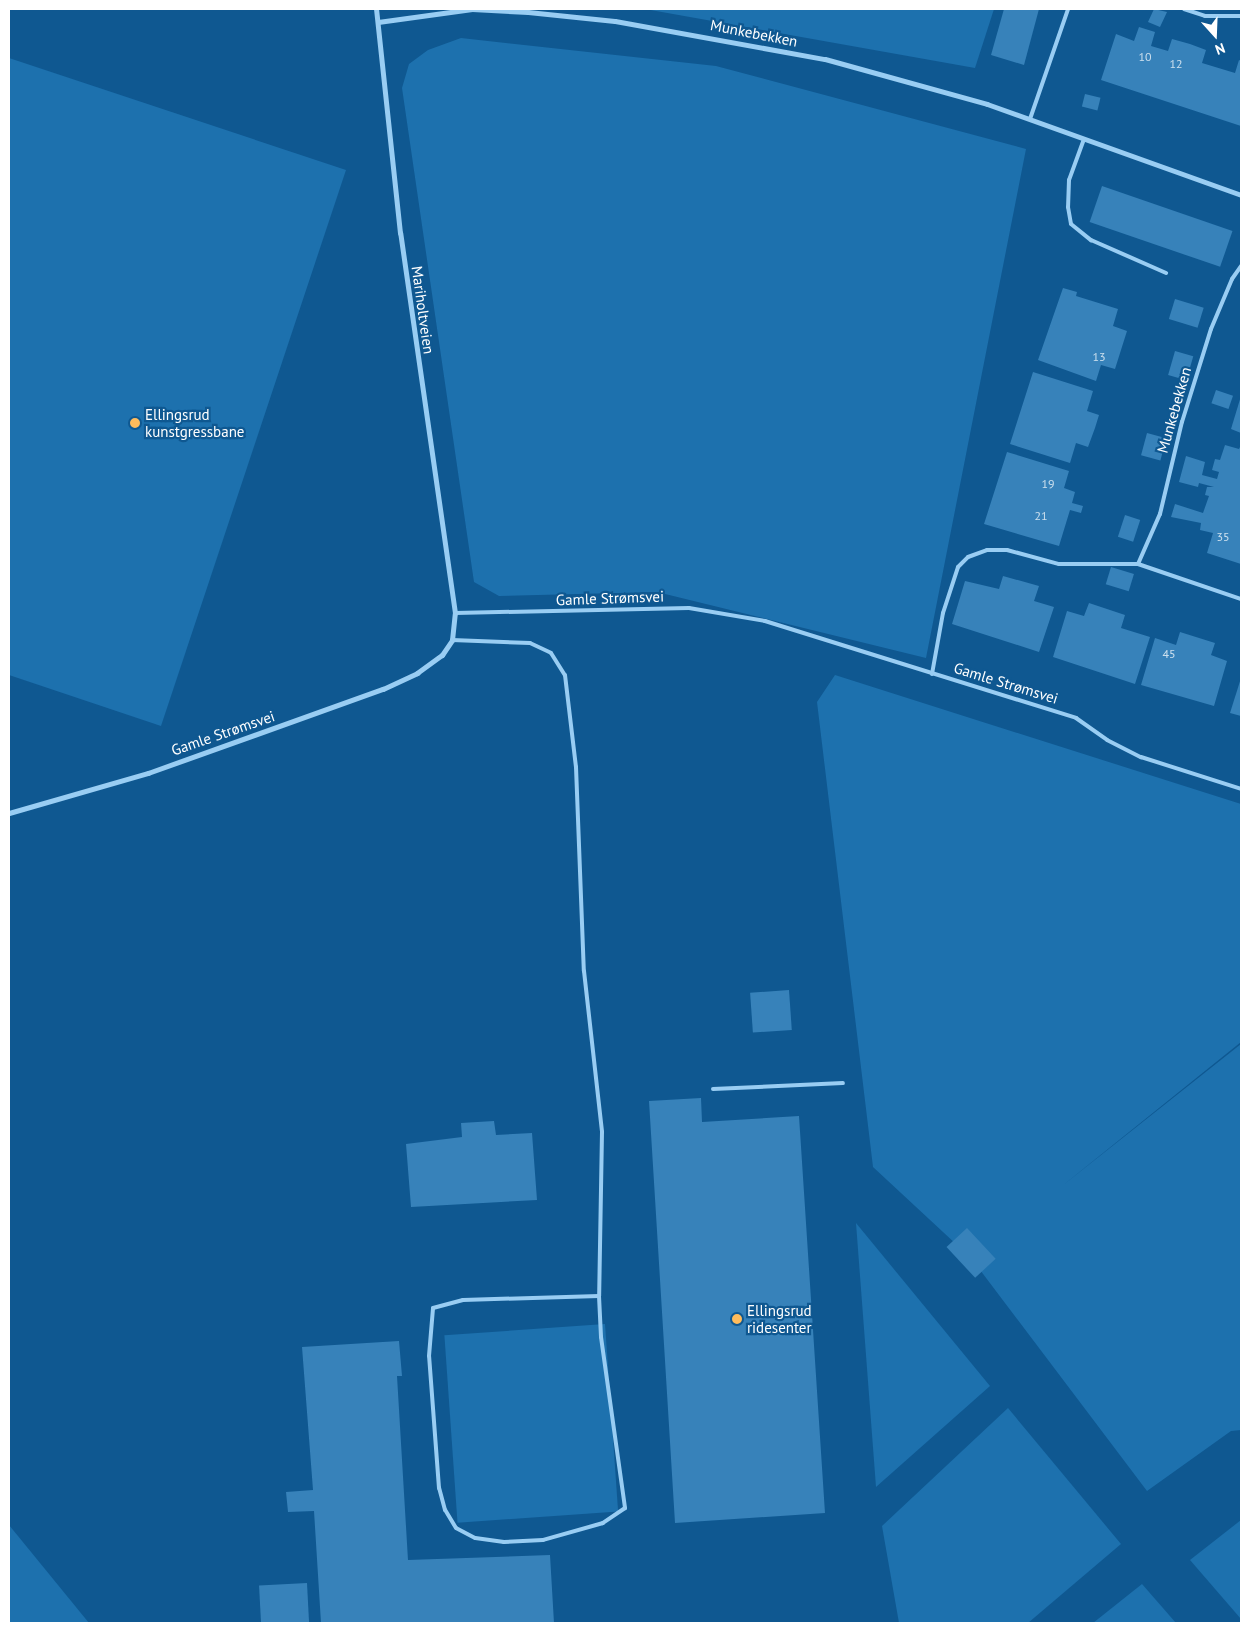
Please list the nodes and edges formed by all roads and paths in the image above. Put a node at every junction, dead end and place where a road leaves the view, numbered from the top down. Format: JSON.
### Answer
{"nodes":[{"id":1,"x":376,"y":9,"type":"edge"},
{"id":2,"x":1068,"y":9,"type":"edge"},
{"id":3,"x":1184,"y":9,"type":"edge"},
{"id":4,"x":1241,"y":16,"type":"edge"},
{"id":5,"x":378,"y":22,"type":"junction"},
{"id":6,"x":1030,"y":119,"type":"junction"},
{"id":7,"x":1084,"y":139,"type":"junction"},
{"id":8,"x":1241,"y":195,"type":"edge"},
{"id":9,"x":1241,"y":266,"type":"edge"},
{"id":10,"x":1166,"y":273,"type":"dead end"},
{"id":11,"x":1138,"y":564,"type":"junction"},
{"id":12,"x":1241,"y":599,"type":"edge"},
{"id":13,"x":455,"y":612,"type":"junction"},
{"id":14,"x":452,"y":640,"type":"junction"},
{"id":15,"x":932,"y":674,"type":"junction"},
{"id":16,"x":1241,"y":789,"type":"edge"},
{"id":17,"x":9,"y":813,"type":"edge"},
{"id":18,"x":843,"y":1083,"type":"dead end"},
{"id":19,"x":713,"y":1089,"type":"dead end"},
{"id":20,"x":599,"y":1296,"type":"junction"}],
"edges":[{"from":1,"to":5,"type":"street","name":"Mariholtveien"},
{"from":2,"to":6,"type":"lane"},
{"from":3,"to":4,"type":"lane"},
{"from":5,"to":6,"type":"street","name":"Munkebekken"},
{"from":5,"to":13,"type":"street","name":"Mariholtveien"},
{"from":6,"to":7,"type":"street","name":"Munkebekken"},
{"from":7,"to":8,"type":"street","name":"Munkebekken"},
{"from":7,"to":10,"type":"lane"},
{"from":9,"to":11,"type":"lane","name":"Munkebekken"},
{"from":11,"to":12,"type":"lane"},
{"from":11,"to":15,"type":"lane"},
{"from":13,"to":14,"type":"street"},
{"from":13,"to":15,"type":"lane","name":"Gamle Strømsvei"},
{"from":14,"to":17,"type":"street","name":"Gamle Strømsvei"},
{"from":14,"to":20,"type":"lane"},
{"from":15,"to":16,"type":"lane","name":"Gamle Strømsvei"},
{"from":18,"to":19,"type":"lane"},
{"from":20,"to":20,"type":"lane"}]}
